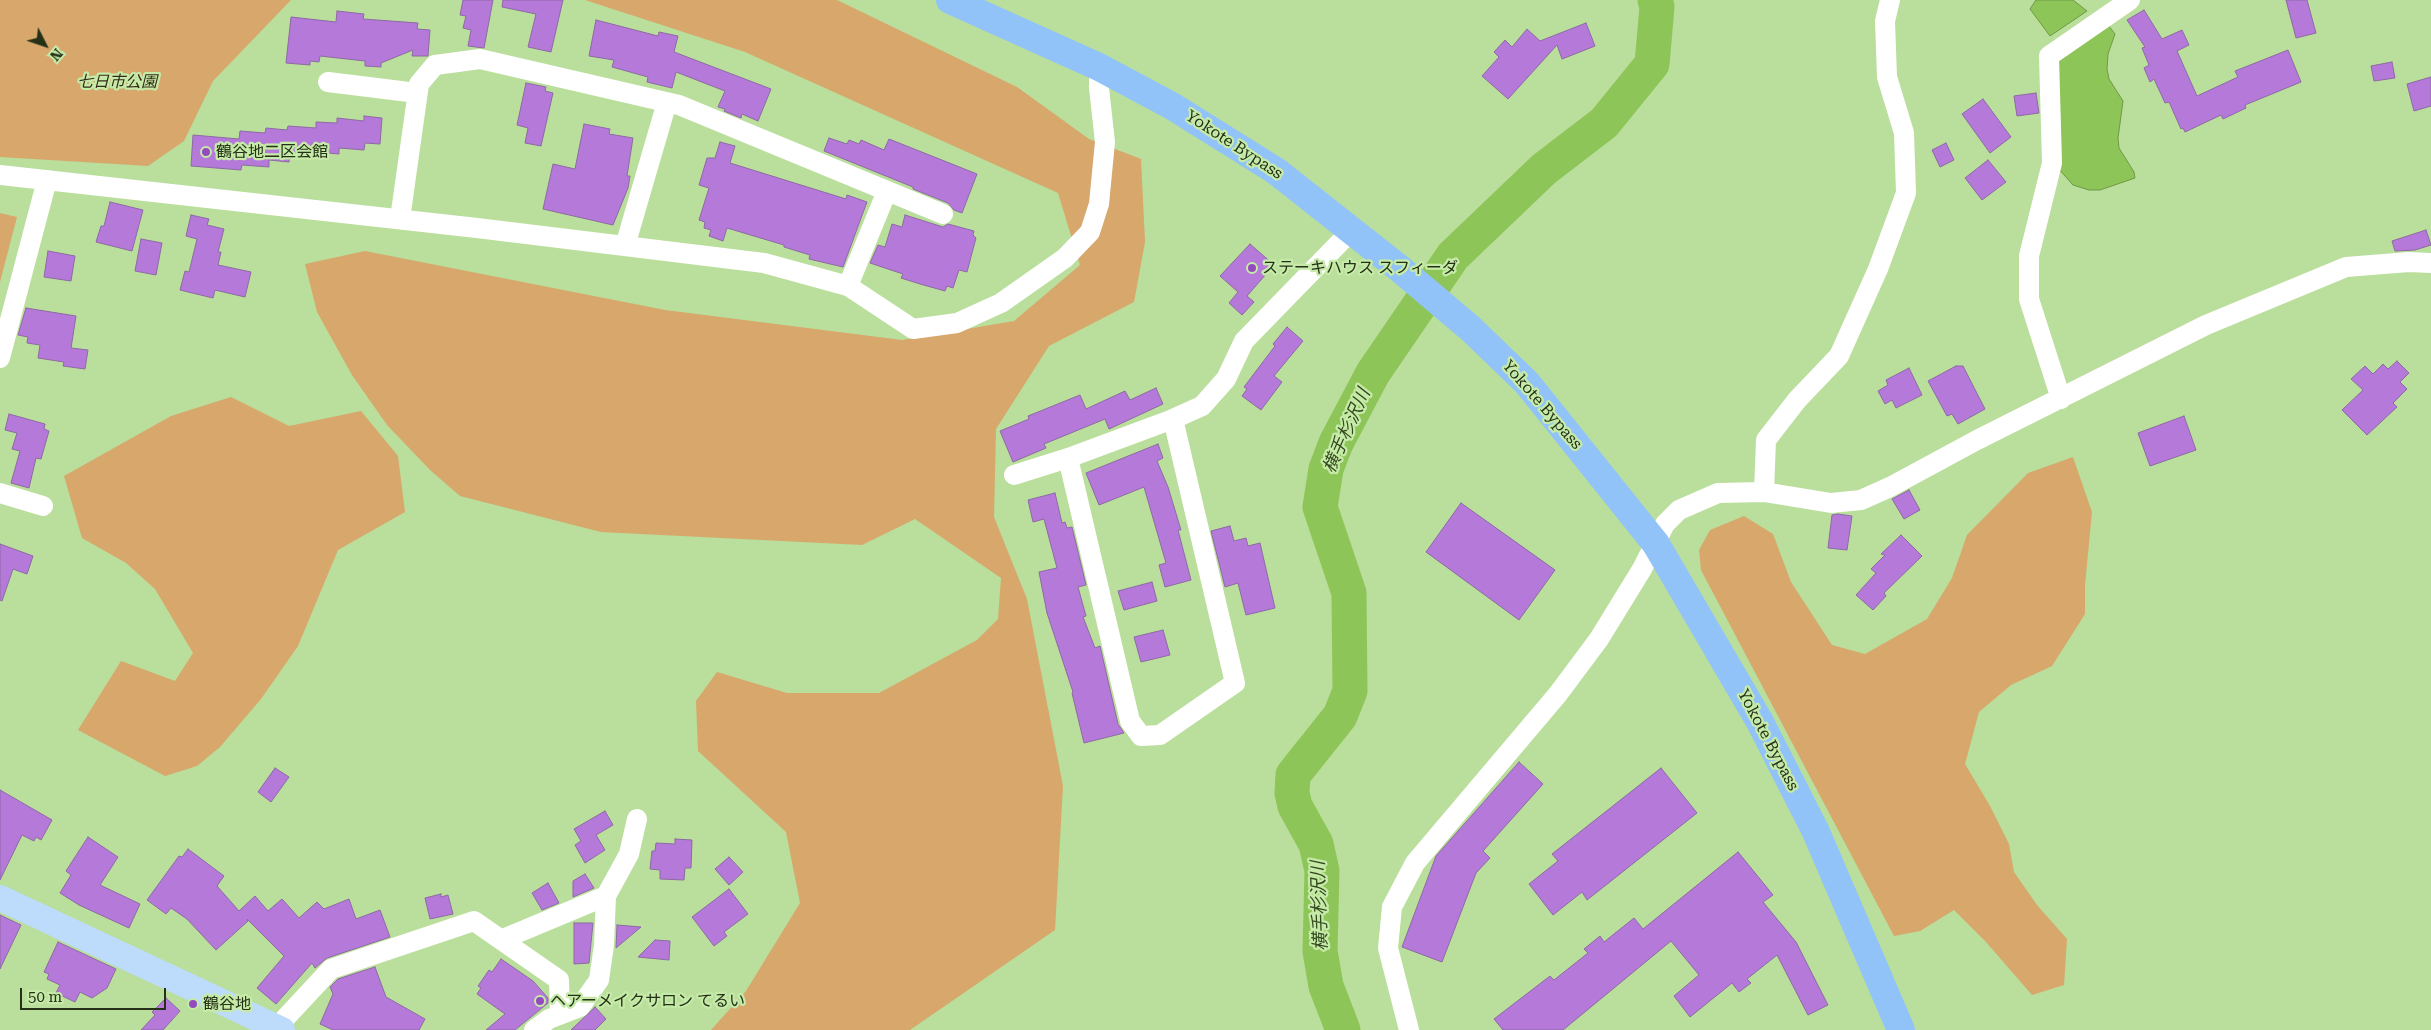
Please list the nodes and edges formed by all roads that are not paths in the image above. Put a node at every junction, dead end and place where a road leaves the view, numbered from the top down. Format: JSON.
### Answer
{"nodes":[{"id":1,"x":950,"y":0,"type":"edge"},
{"id":2,"x":1890,"y":0,"type":"edge"},
{"id":3,"x":2130,"y":0,"type":"edge"},
{"id":4,"x":1099,"y":67,"type":"junction"},
{"id":5,"x":328,"y":82,"type":"dead end"},
{"id":6,"x":417,"y":93,"type":"junction"},
{"id":7,"x":667,"y":102,"type":"junction"},
{"id":8,"x":0,"y":175,"type":"edge"},
{"id":9,"x":47,"y":180,"type":"junction"},
{"id":10,"x":887,"y":191,"type":"junction"},
{"id":11,"x":943,"y":214,"type":"dead end"},
{"id":12,"x":400,"y":219,"type":"junction"},
{"id":13,"x":1352,"y":230,"type":"junction"},
{"id":14,"x":625,"y":246,"type":"junction"},
{"id":15,"x":2431,"y":263,"type":"edge"},
{"id":16,"x":848,"y":286,"type":"junction"},
{"id":17,"x":0,"y":358,"type":"edge"},
{"id":18,"x":2061,"y":399,"type":"junction"},
{"id":19,"x":1173,"y":419,"type":"junction"},
{"id":20,"x":1068,"y":458,"type":"junction"},
{"id":21,"x":1014,"y":475,"type":"dead end"},
{"id":22,"x":1764,"y":492,"type":"junction"},
{"id":23,"x":0,"y":493,"type":"edge"},
{"id":24,"x":43,"y":506,"type":"dead end"},
{"id":25,"x":1656,"y":544,"type":"junction"},
{"id":26,"x":637,"y":819,"type":"dead end"},
{"id":27,"x":606,"y":896,"type":"junction"},
{"id":28,"x":0,"y":898,"type":"edge"},
{"id":29,"x":503,"y":939,"type":"junction"},
{"id":30,"x":560,"y":1015,"type":"junction"},
{"id":31,"x":279,"y":1029,"type":"edge"},
{"id":32,"x":534,"y":1030,"type":"edge"},
{"id":33,"x":1409,"y":1030,"type":"edge"},
{"id":34,"x":1901,"y":1030,"type":"edge"}],
"edges":[{"from":1,"to":4,"type":"highway","name":"Yokote Bypass"},
{"from":2,"to":22,"type":"street"},
{"from":3,"to":18,"type":"street"},
{"from":4,"to":13,"type":"highway","name":"Yokote Bypass"},
{"from":4,"to":16,"type":"street"},
{"from":5,"to":6,"type":"street"},
{"from":6,"to":7,"type":"street"},
{"from":6,"to":12,"type":"street"},
{"from":7,"to":10,"type":"street"},
{"from":7,"to":14,"type":"street"},
{"from":8,"to":9,"type":"street"},
{"from":9,"to":12,"type":"street"},
{"from":9,"to":17,"type":"street"},
{"from":10,"to":11,"type":"street"},
{"from":10,"to":16,"type":"street"},
{"from":12,"to":14,"type":"street"},
{"from":13,"to":19,"type":"street"},
{"from":13,"to":25,"type":"highway","name":"Yokote Bypass"},
{"from":14,"to":16,"type":"street"},
{"from":15,"to":18,"type":"street"},
{"from":18,"to":22,"type":"street"},
{"from":19,"to":20,"type":"street"},
{"from":19,"to":20,"type":"street"},
{"from":20,"to":21,"type":"street"},
{"from":22,"to":25,"type":"street"},
{"from":23,"to":24,"type":"street"},
{"from":25,"to":33,"type":"street"},
{"from":25,"to":34,"type":"highway","name":"Yokote Bypass"},
{"from":26,"to":27,"type":"street"},
{"from":27,"to":29,"type":"street"},
{"from":27,"to":30,"type":"street"},
{"from":28,"to":31,"type":"main road"},
{"from":29,"to":30,"type":"street"},
{"from":29,"to":31,"type":"street"},
{"from":30,"to":32,"type":"street"}]}
